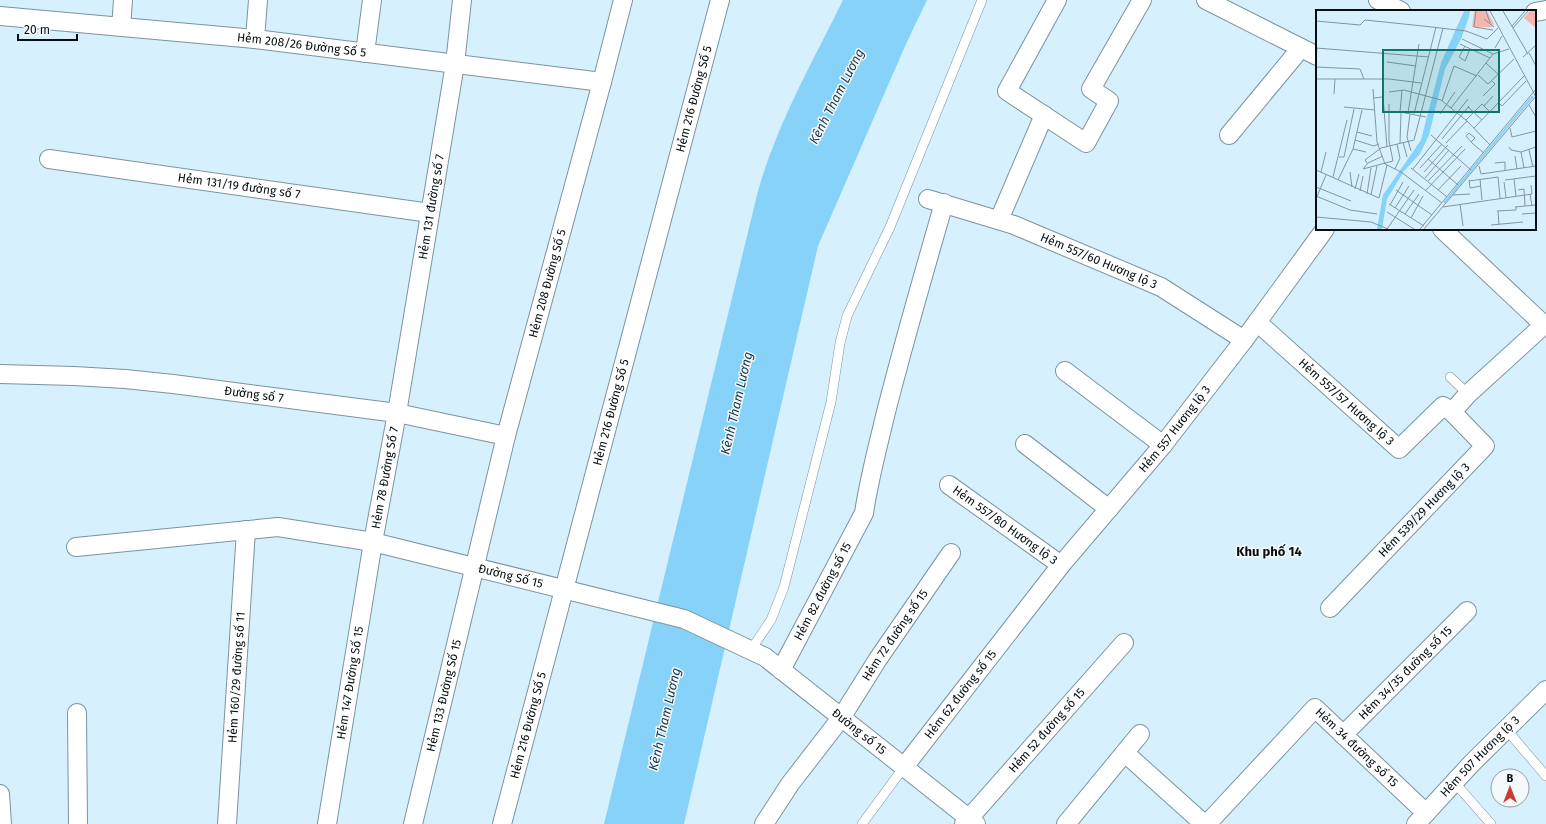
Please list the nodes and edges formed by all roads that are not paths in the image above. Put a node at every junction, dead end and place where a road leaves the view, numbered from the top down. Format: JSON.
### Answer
{"nodes":[{"id":1,"x":123,"y":0,"type":"edge"},
{"id":2,"x":258,"y":0,"type":"edge"},
{"id":3,"x":372,"y":0,"type":"edge"},
{"id":4,"x":462,"y":0,"type":"edge"},
{"id":5,"x":623,"y":0,"type":"edge"},
{"id":6,"x":720,"y":0,"type":"edge"},
{"id":7,"x":982,"y":0,"type":"edge"},
{"id":8,"x":1057,"y":0,"type":"edge"},
{"id":9,"x":1142,"y":0,"type":"edge"},
{"id":10,"x":1206,"y":0,"type":"edge"},
{"id":11,"x":1378,"y":0,"type":"edge"},
{"id":12,"x":1399,"y":10,"type":"edge"},
{"id":13,"x":1546,"y":10,"type":"edge"},
{"id":14,"x":1536,"y":12,"type":"edge"},
{"id":15,"x":0,"y":16,"type":"edge"},
{"id":16,"x":121,"y":27,"type":"junction"},
{"id":17,"x":255,"y":39,"type":"junction"},
{"id":18,"x":1301,"y":48,"type":"junction"},
{"id":19,"x":365,"y":53,"type":"junction"},
{"id":20,"x":1316,"y":56,"type":"edge"},
{"id":21,"x":455,"y":64,"type":"junction"},
{"id":22,"x":602,"y":82,"type":"junction"},
{"id":23,"x":1044,"y":115,"type":"junction"},
{"id":24,"x":1228,"y":135,"type":"dead end"},
{"id":25,"x":49,"y":158,"type":"dead end"},
{"id":26,"x":430,"y":213,"type":"junction"},
{"id":27,"x":999,"y":220,"type":"junction"},
{"id":28,"x":1324,"y":230,"type":"edge"},
{"id":29,"x":1443,"y":230,"type":"edge"},
{"id":30,"x":1257,"y":322,"type":"junction"},
{"id":31,"x":1545,"y":324,"type":"edge"},
{"id":32,"x":1244,"y":340,"type":"junction"},
{"id":33,"x":1064,"y":371,"type":"dead end"},
{"id":34,"x":0,"y":374,"type":"edge"},
{"id":35,"x":1450,"y":377,"type":"dead end"},
{"id":36,"x":1468,"y":394,"type":"junction"},
{"id":37,"x":397,"y":412,"type":"junction"},
{"id":38,"x":1452,"y":412,"type":"junction"},
{"id":39,"x":506,"y":436,"type":"junction"},
{"id":40,"x":1026,"y":444,"type":"dead end"},
{"id":41,"x":1163,"y":445,"type":"junction"},
{"id":42,"x":949,"y":485,"type":"dead end"},
{"id":43,"x":1109,"y":509,"type":"junction"},
{"id":44,"x":864,"y":513,"type":"joint"},
{"id":45,"x":246,"y":530,"type":"junction"},
{"id":46,"x":373,"y":542,"type":"junction"},
{"id":47,"x":76,"y":547,"type":"dead end"},
{"id":48,"x":950,"y":554,"type":"dead end"},
{"id":49,"x":1061,"y":565,"type":"junction"},
{"id":50,"x":475,"y":567,"type":"junction"},
{"id":51,"x":564,"y":590,"type":"junction"},
{"id":52,"x":1330,"y":608,"type":"dead end"},
{"id":53,"x":1467,"y":612,"type":"dead end"},
{"id":54,"x":1017,"y":622,"type":"joint"},
{"id":55,"x":1124,"y":643,"type":"dead end"},
{"id":56,"x":744,"y":648,"type":"junction"},
{"id":57,"x":781,"y":670,"type":"junction"},
{"id":58,"x":1545,"y":693,"type":"edge"},
{"id":59,"x":77,"y":712,"type":"dead end"},
{"id":60,"x":841,"y":718,"type":"junction"},
{"id":61,"x":1506,"y":729,"type":"junction"},
{"id":62,"x":1140,"y":734,"type":"dead end"},
{"id":63,"x":1343,"y":735,"type":"junction"},
{"id":64,"x":1125,"y":753,"type":"junction"},
{"id":65,"x":904,"y":767,"type":"junction"},
{"id":66,"x":1546,"y":776,"type":"edge"},
{"id":67,"x":1455,"y":782,"type":"junction"},
{"id":68,"x":0,"y":794,"type":"edge"},
{"id":69,"x":1421,"y":818,"type":"edge"},
{"id":70,"x":970,"y":822,"type":"edge"},
{"id":71,"x":2,"y":824,"type":"edge"},
{"id":72,"x":78,"y":824,"type":"edge"},
{"id":73,"x":227,"y":824,"type":"edge"},
{"id":74,"x":327,"y":824,"type":"edge"},
{"id":75,"x":413,"y":824,"type":"edge"},
{"id":76,"x":502,"y":824,"type":"edge"},
{"id":77,"x":764,"y":824,"type":"edge"},
{"id":78,"x":862,"y":824,"type":"edge"},
{"id":79,"x":1066,"y":824,"type":"edge"},
{"id":80,"x":1206,"y":824,"type":"edge"},
{"id":81,"x":1491,"y":824,"type":"edge"}],
"edges":[{"from":1,"to":16,"type":"street"},
{"from":2,"to":17,"type":"street"},
{"from":3,"to":19,"type":"street"},
{"from":4,"to":21,"type":"street","name":"Hẻm 131 đường số 7"},
{"from":5,"to":22,"type":"street","name":"Hẻm 208 Đường Số 5"},
{"from":6,"to":51,"type":"street","name":"Hẻm 216 Đường Số 5"},
{"from":7,"to":56,"type":"lane"},
{"from":8,"to":23,"type":"street"},
{"from":9,"to":23,"type":"street"},
{"from":10,"to":18,"type":"street"},
{"from":11,"to":12,"type":"street"},
{"from":13,"to":14,"type":"street"},
{"from":15,"to":16,"type":"street","name":"Hẻm 208/26 Đường Số 5"},
{"from":16,"to":17,"type":"street","name":"Hẻm 208/26 Đường Số 5"},
{"from":17,"to":19,"type":"street","name":"Hẻm 208/26 Đường Số 5"},
{"from":18,"to":20,"type":"street"},
{"from":18,"to":24,"type":"street"},
{"from":19,"to":21,"type":"street","name":"Hẻm 208/26 Đường Số 5"},
{"from":21,"to":22,"type":"street","name":"Hẻm 208/26 Đường Số 5"},
{"from":21,"to":26,"type":"street","name":"Hẻm 131 đường số 7"},
{"from":22,"to":39,"type":"street","name":"Hẻm 208 Đường Số 5"},
{"from":23,"to":27,"type":"street"},
{"from":25,"to":26,"type":"street","name":"Hẻm 131/19 đường số 7"},
{"from":26,"to":37,"type":"street","name":"Hẻm 131 đường số 7"},
{"from":27,"to":32,"type":"street","name":"Hẻm 557/60 Hương lộ 3"},
{"from":27,"to":44,"type":"street","name":"Hẻm 557/60 Hương lộ 3"},
{"from":28,"to":30,"type":"street","name":"Hẻm 557 Hương lộ 3"},
{"from":29,"to":31,"type":"street"},
{"from":30,"to":32,"type":"street","name":"Hẻm 557 Hương lộ 3"},
{"from":30,"to":38,"type":"street","name":"Hẻm 557/57 Hương lộ 3"},
{"from":31,"to":36,"type":"street"},
{"from":32,"to":41,"type":"street","name":"Hẻm 557 Hương lộ 3"},
{"from":33,"to":41,"type":"street"},
{"from":34,"to":37,"type":"street","name":"Đường số 7"},
{"from":35,"to":36,"type":"lane"},
{"from":36,"to":38,"type":"street"},
{"from":37,"to":39,"type":"street","name":"Đường số 7"},
{"from":37,"to":46,"type":"street","name":"Hẻm 78 Đường Số 7"},
{"from":38,"to":52,"type":"street","name":"Hẻm 539/29 Hương lộ 3"},
{"from":39,"to":50,"type":"street","name":"Hẻm 208 Đường Số 5"},
{"from":40,"to":43,"type":"street"},
{"from":41,"to":43,"type":"street","name":"Hẻm 557 Hương lộ 3"},
{"from":42,"to":49,"type":"street","name":"Hẻm 557/80 Hương lộ 3"},
{"from":43,"to":49,"type":"street","name":"Hẻm 557 Hương lộ 3"},
{"from":44,"to":57,"type":"street","name":"Hẻm 82 đường số 15"},
{"from":45,"to":46,"type":"street","name":"Đường Số 15"},
{"from":45,"to":47,"type":"street"},
{"from":45,"to":73,"type":"street","name":"Hẻm 160/29 đường số 11"},
{"from":46,"to":50,"type":"street","name":"Đường Số 15"},
{"from":46,"to":74,"type":"street","name":"Hẻm 147 Đường Số 15"},
{"from":48,"to":60,"type":"street","name":"Hẻm 72 đường số 15"},
{"from":49,"to":54,"type":"street","name":"Hẻm 557 Hương lộ 3"},
{"from":50,"to":51,"type":"street","name":"Đường Số 15"},
{"from":50,"to":75,"type":"street","name":"Hẻm 133 Đường Số 15"},
{"from":51,"to":56,"type":"street","name":"Đường Số 15"},
{"from":51,"to":76,"type":"street","name":"Hẻm 216 Đường Số 5"},
{"from":53,"to":63,"type":"street","name":"Hẻm 34/35 đường số 15"},
{"from":54,"to":65,"type":"street","name":"Hẻm 62 đường số 15"},
{"from":55,"to":70,"type":"street","name":"Hẻm 52 đường số 15"},
{"from":56,"to":57,"type":"street","name":"Đường số 15"},
{"from":57,"to":60,"type":"street","name":"Đường số 15"},
{"from":58,"to":61,"type":"street","name":"Hẻm 507 Hương lộ 3"},
{"from":59,"to":72,"type":"street"},
{"from":60,"to":65,"type":"street","name":"Đường số 15"},
{"from":60,"to":77,"type":"street","name":"Hẻm 72 đường số 15"},
{"from":61,"to":66,"type":"lane"},
{"from":61,"to":67,"type":"street","name":"Hẻm 507 Hương lộ 3"},
{"from":62,"to":64,"type":"street"},
{"from":63,"to":69,"type":"street","name":"Hẻm 34 đường số 15"},
{"from":63,"to":80,"type":"street","name":"Hẻm 34 đường số 15"},
{"from":64,"to":79,"type":"street"},
{"from":64,"to":80,"type":"street"},
{"from":65,"to":70,"type":"street","name":"Đường số 15"},
{"from":65,"to":78,"type":"lane"},
{"from":67,"to":69,"type":"street","name":"Hẻm 507 Hương lộ 3"},
{"from":67,"to":81,"type":"lane"},
{"from":68,"to":71,"type":"street"}]}
